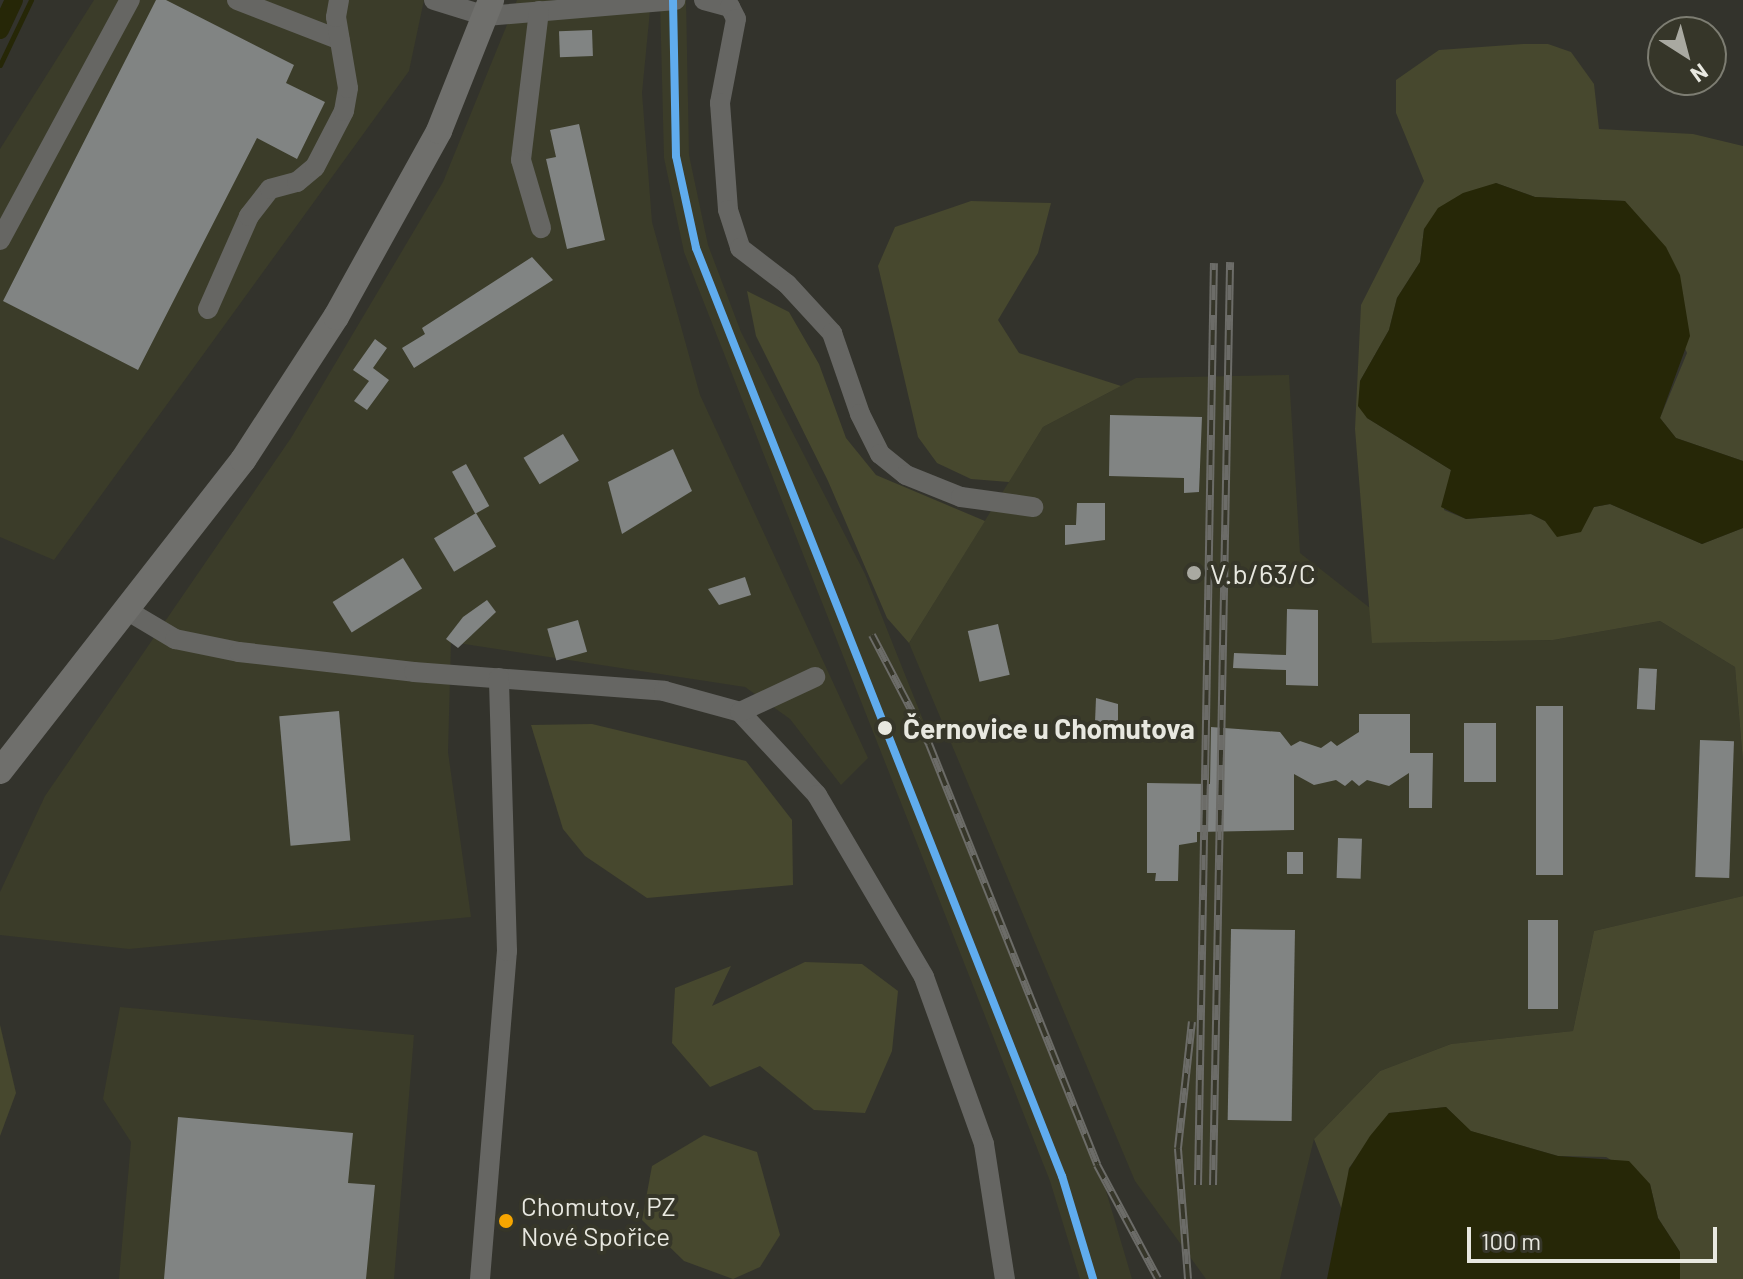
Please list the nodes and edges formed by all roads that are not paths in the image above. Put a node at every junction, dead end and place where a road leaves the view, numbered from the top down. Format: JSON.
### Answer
{"nodes":[{"id":1,"x":130,"y":0,"type":"edge"},
{"id":2,"x":237,"y":0,"type":"edge"},
{"id":3,"x":339,"y":0,"type":"edge"},
{"id":4,"x":434,"y":0,"type":"edge"},
{"id":5,"x":675,"y":0,"type":"edge"},
{"id":6,"x":704,"y":0,"type":"edge"},
{"id":7,"x":730,"y":4,"type":"edge"},
{"id":8,"x":489,"y":8,"type":"edge"},
{"id":9,"x":539,"y":11,"type":"junction"},
{"id":10,"x":340,"y":40,"type":"junction"},
{"id":11,"x":541,"y":228,"type":"dead end"},
{"id":12,"x":0,"y":240,"type":"edge"},
{"id":13,"x":208,"y":309,"type":"dead end"},
{"id":14,"x":1033,"y":507,"type":"dead end"},
{"id":15,"x":128,"y":611,"type":"junction"},
{"id":16,"x":815,"y":677,"type":"dead end"},
{"id":17,"x":499,"y":678,"type":"junction"},
{"id":18,"x":740,"y":712,"type":"junction"},
{"id":19,"x":0,"y":771,"type":"edge"},
{"id":20,"x":480,"y":1279,"type":"edge"},
{"id":21,"x":1005,"y":1279,"type":"edge"}],
"edges":[{"from":1,"to":12,"type":"street"},
{"from":2,"to":10,"type":"street"},
{"from":3,"to":10,"type":"street"},
{"from":4,"to":8,"type":"street"},
{"from":5,"to":9,"type":"street"},
{"from":6,"to":7,"type":"street"},
{"from":7,"to":14,"type":"street"},
{"from":8,"to":9,"type":"street"},
{"from":8,"to":15,"type":"main road"},
{"from":9,"to":11,"type":"street"},
{"from":10,"to":13,"type":"street"},
{"from":15,"to":17,"type":"street"},
{"from":15,"to":19,"type":"main road"},
{"from":16,"to":18,"type":"street"},
{"from":17,"to":18,"type":"street"},
{"from":17,"to":20,"type":"street"},
{"from":18,"to":21,"type":"street"}]}
